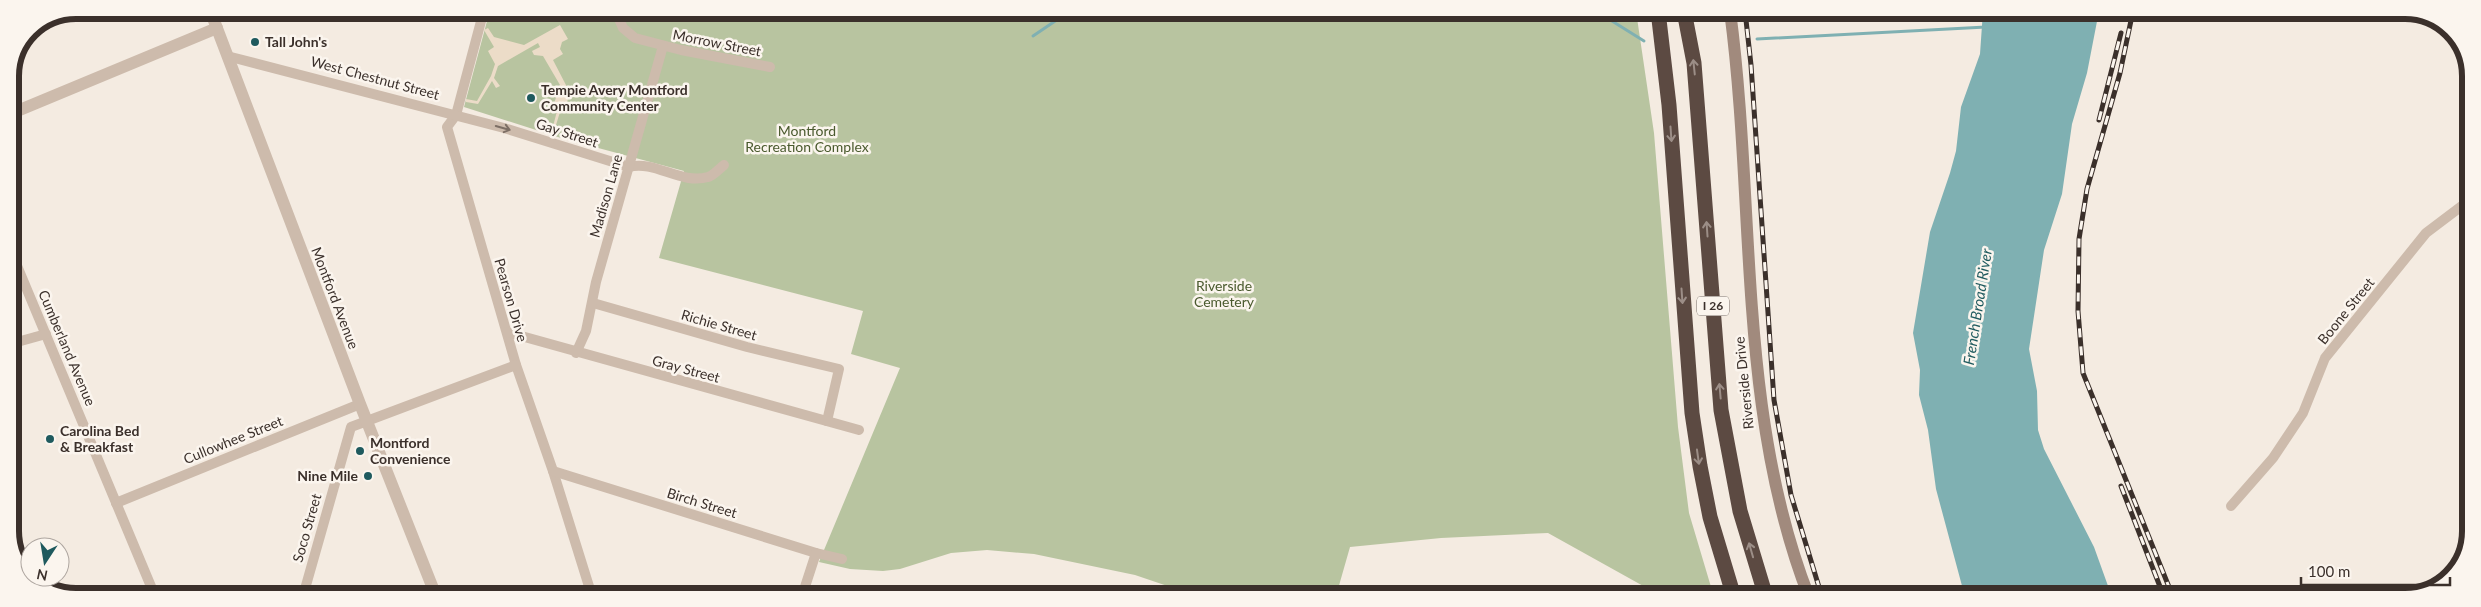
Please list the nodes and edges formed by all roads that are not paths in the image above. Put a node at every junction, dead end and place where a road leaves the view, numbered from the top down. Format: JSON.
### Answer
{"nodes":[{"id":1,"x":214,"y":19,"type":"edge"},
{"id":2,"x":482,"y":19,"type":"edge"},
{"id":3,"x":619,"y":19,"type":"edge"},
{"id":4,"x":1659,"y":19,"type":"edge"},
{"id":5,"x":1686,"y":19,"type":"edge"},
{"id":6,"x":1731,"y":19,"type":"edge"},
{"id":7,"x":217,"y":28,"type":"junction"},
{"id":8,"x":663,"y":46,"type":"junction"},
{"id":9,"x":227,"y":56,"type":"junction"},
{"id":10,"x":770,"y":67,"type":"dead end"},
{"id":11,"x":19,"y":110,"type":"edge"},
{"id":12,"x":456,"y":115,"type":"junction"},
{"id":13,"x":724,"y":165,"type":"dead end"},
{"id":14,"x":629,"y":167,"type":"junction"},
{"id":15,"x":2462,"y":205,"type":"edge"},
{"id":16,"x":19,"y":270,"type":"edge"},
{"id":17,"x":593,"y":303,"type":"junction"},
{"id":18,"x":507,"y":332,"type":"junction"},
{"id":19,"x":46,"y":334,"type":"junction"},
{"id":20,"x":19,"y":342,"type":"edge"},
{"id":21,"x":576,"y":353,"type":"junction"},
{"id":22,"x":516,"y":365,"type":"junction"},
{"id":23,"x":360,"y":404,"type":"junction"},
{"id":24,"x":367,"y":421,"type":"junction"},
{"id":25,"x":826,"y":422,"type":"junction"},
{"id":26,"x":859,"y":430,"type":"dead end"},
{"id":27,"x":553,"y":472,"type":"junction"},
{"id":28,"x":116,"y":503,"type":"junction"},
{"id":29,"x":2231,"y":506,"type":"dead end"},
{"id":30,"x":816,"y":553,"type":"junction"},
{"id":31,"x":842,"y":559,"type":"dead end"},
{"id":32,"x":152,"y":588,"type":"edge"},
{"id":33,"x":304,"y":588,"type":"edge"},
{"id":34,"x":433,"y":588,"type":"edge"},
{"id":35,"x":589,"y":588,"type":"edge"},
{"id":36,"x":805,"y":588,"type":"edge"},
{"id":37,"x":1731,"y":588,"type":"edge"},
{"id":38,"x":1763,"y":588,"type":"edge"},
{"id":39,"x":1806,"y":588,"type":"edge"}],
"edges":[{"from":1,"to":7,"type":"street","name":"Montford Avenue"},
{"from":2,"to":12,"type":"street","name":"Pearson Drive"},
{"from":3,"to":8,"type":"street","name":"Morrow Street"},
{"from":4,"to":37,"type":"highway","number":"I 26","one_way":true},
{"from":38,"to":5,"type":"highway","number":"I 26","one_way":true},
{"from":6,"to":39,"type":"main road","name":"Riverside Drive"},
{"from":7,"to":9,"type":"street","name":"Montford Avenue"},
{"from":7,"to":11,"type":"street"},
{"from":8,"to":10,"type":"street","name":"Morrow Street"},
{"from":8,"to":14,"type":"street","name":"Madison Lane"},
{"from":9,"to":12,"type":"street","name":"West Chestnut Street"},
{"from":9,"to":23,"type":"street","name":"Montford Avenue"},
{"from":12,"to":14,"type":"street","name":"Gay Street","one_way":true},
{"from":12,"to":18,"type":"street","name":"Pearson Drive"},
{"from":13,"to":14,"type":"street","name":"Gay Street"},
{"from":14,"to":17,"type":"street","name":"Madison Lane"},
{"from":15,"to":29,"type":"street","name":"Boone Street"},
{"from":16,"to":19,"type":"street","name":"Cumberland Avenue"},
{"from":17,"to":21,"type":"street","name":"Madison Lane"},
{"from":17,"to":25,"type":"street","name":"Richie Street"},
{"from":18,"to":21,"type":"street","name":"Gray Street"},
{"from":18,"to":22,"type":"street","name":"Pearson Drive"},
{"from":19,"to":20,"type":"street"},
{"from":19,"to":28,"type":"street","name":"Cumberland Avenue"},
{"from":21,"to":25,"type":"street","name":"Gray Street"},
{"from":22,"to":24,"type":"street"},
{"from":22,"to":27,"type":"street","name":"Pearson Drive"},
{"from":23,"to":24,"type":"street","name":"Montford Avenue"},
{"from":23,"to":28,"type":"street","name":"Cullowhee Street"},
{"from":24,"to":33,"type":"street","name":"Soco Street"},
{"from":24,"to":34,"type":"street","name":"Montford Avenue"},
{"from":25,"to":26,"type":"street","name":"Gray Street"},
{"from":27,"to":30,"type":"street","name":"Birch Street"},
{"from":27,"to":35,"type":"street","name":"Pearson Drive"},
{"from":28,"to":32,"type":"street","name":"Cumberland Avenue"},
{"from":30,"to":31,"type":"street","name":"Birch Street"},
{"from":30,"to":36,"type":"street"}]}
